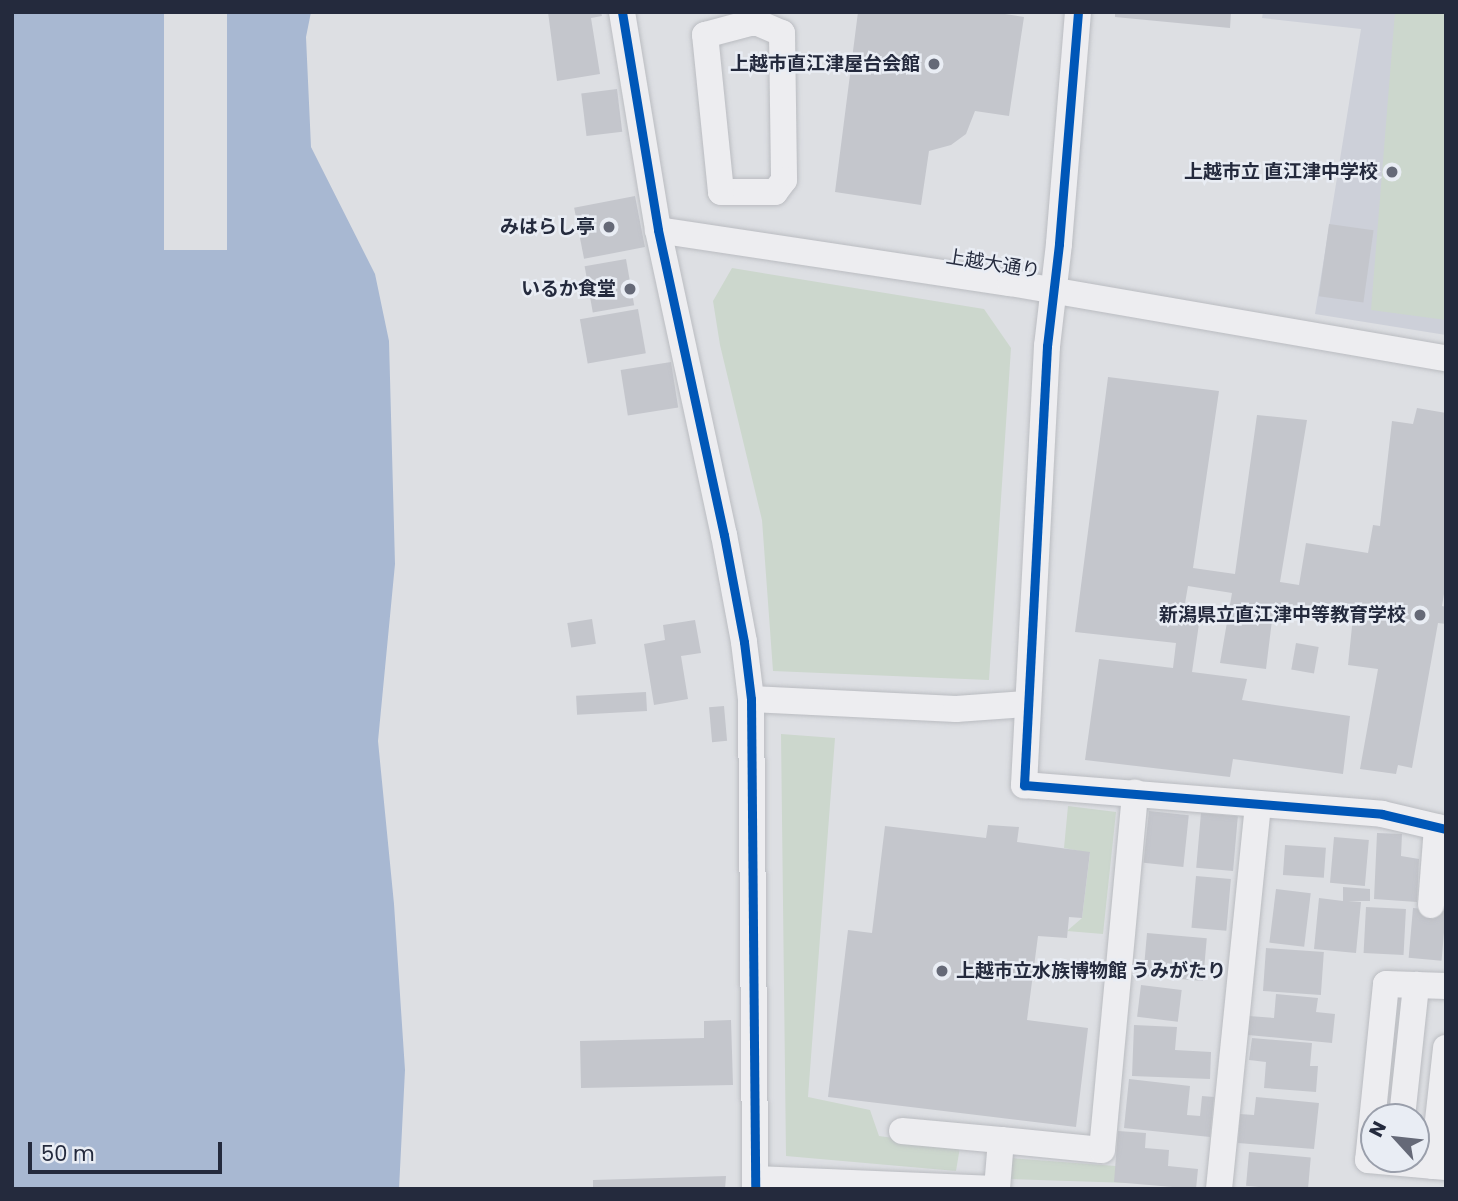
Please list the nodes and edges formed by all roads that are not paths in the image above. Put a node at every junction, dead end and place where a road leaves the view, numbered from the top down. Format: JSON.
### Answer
{"nodes":[{"id":1,"x":622,"y":12,"type":"edge"},
{"id":2,"x":1078,"y":12,"type":"edge"},
{"id":3,"x":754,"y":18,"type":"edge"},
{"id":4,"x":658,"y":230,"type":"junction"},
{"id":5,"x":1054,"y":292,"type":"junction"},
{"id":6,"x":1446,"y":358,"type":"edge"},
{"id":7,"x":751,"y":699,"type":"junction"},
{"id":8,"x":1027,"y":704,"type":"junction"},
{"id":9,"x":1135,"y":793,"type":"junction"},
{"id":10,"x":1258,"y":806,"type":"junction"},
{"id":11,"x":1441,"y":828,"type":"edge"},
{"id":12,"x":1431,"y":905,"type":"dead end"},
{"id":13,"x":1416,"y":985,"type":"junction"},
{"id":14,"x":1446,"y":986,"type":"edge"},
{"id":15,"x":1446,"y":1048,"type":"edge"},
{"id":16,"x":1374,"y":1103,"type":"edge"},
{"id":17,"x":1403,"y":1103,"type":"edge"},
{"id":18,"x":902,"y":1131,"type":"dead end"},
{"id":19,"x":1001,"y":1140,"type":"junction"},
{"id":20,"x":1439,"y":1166,"type":"edge"},
{"id":21,"x":755,"y":1184,"type":"edge"},
{"id":22,"x":989,"y":1189,"type":"edge"},
{"id":23,"x":997,"y":1189,"type":"edge"},
{"id":24,"x":1219,"y":1189,"type":"edge"}],
"edges":[{"from":1,"to":4,"type":"street"},
{"from":2,"to":5,"type":"street"},
{"from":3,"to":3,"type":"street"},
{"from":4,"to":5,"type":"street","name":"上越大通り"},
{"from":4,"to":7,"type":"street"},
{"from":5,"to":6,"type":"street","name":"上越大通り"},
{"from":5,"to":8,"type":"street"},
{"from":7,"to":8,"type":"street"},
{"from":7,"to":21,"type":"street"},
{"from":8,"to":9,"type":"street"},
{"from":9,"to":10,"type":"street"},
{"from":9,"to":19,"type":"street"},
{"from":10,"to":11,"type":"street"},
{"from":10,"to":24,"type":"street"},
{"from":11,"to":12,"type":"street"},
{"from":13,"to":14,"type":"street"},
{"from":13,"to":16,"type":"street"},
{"from":13,"to":17,"type":"street"},
{"from":15,"to":20,"type":"street"},
{"from":18,"to":19,"type":"street"},
{"from":19,"to":23,"type":"street"},
{"from":21,"to":22,"type":"street"}]}
